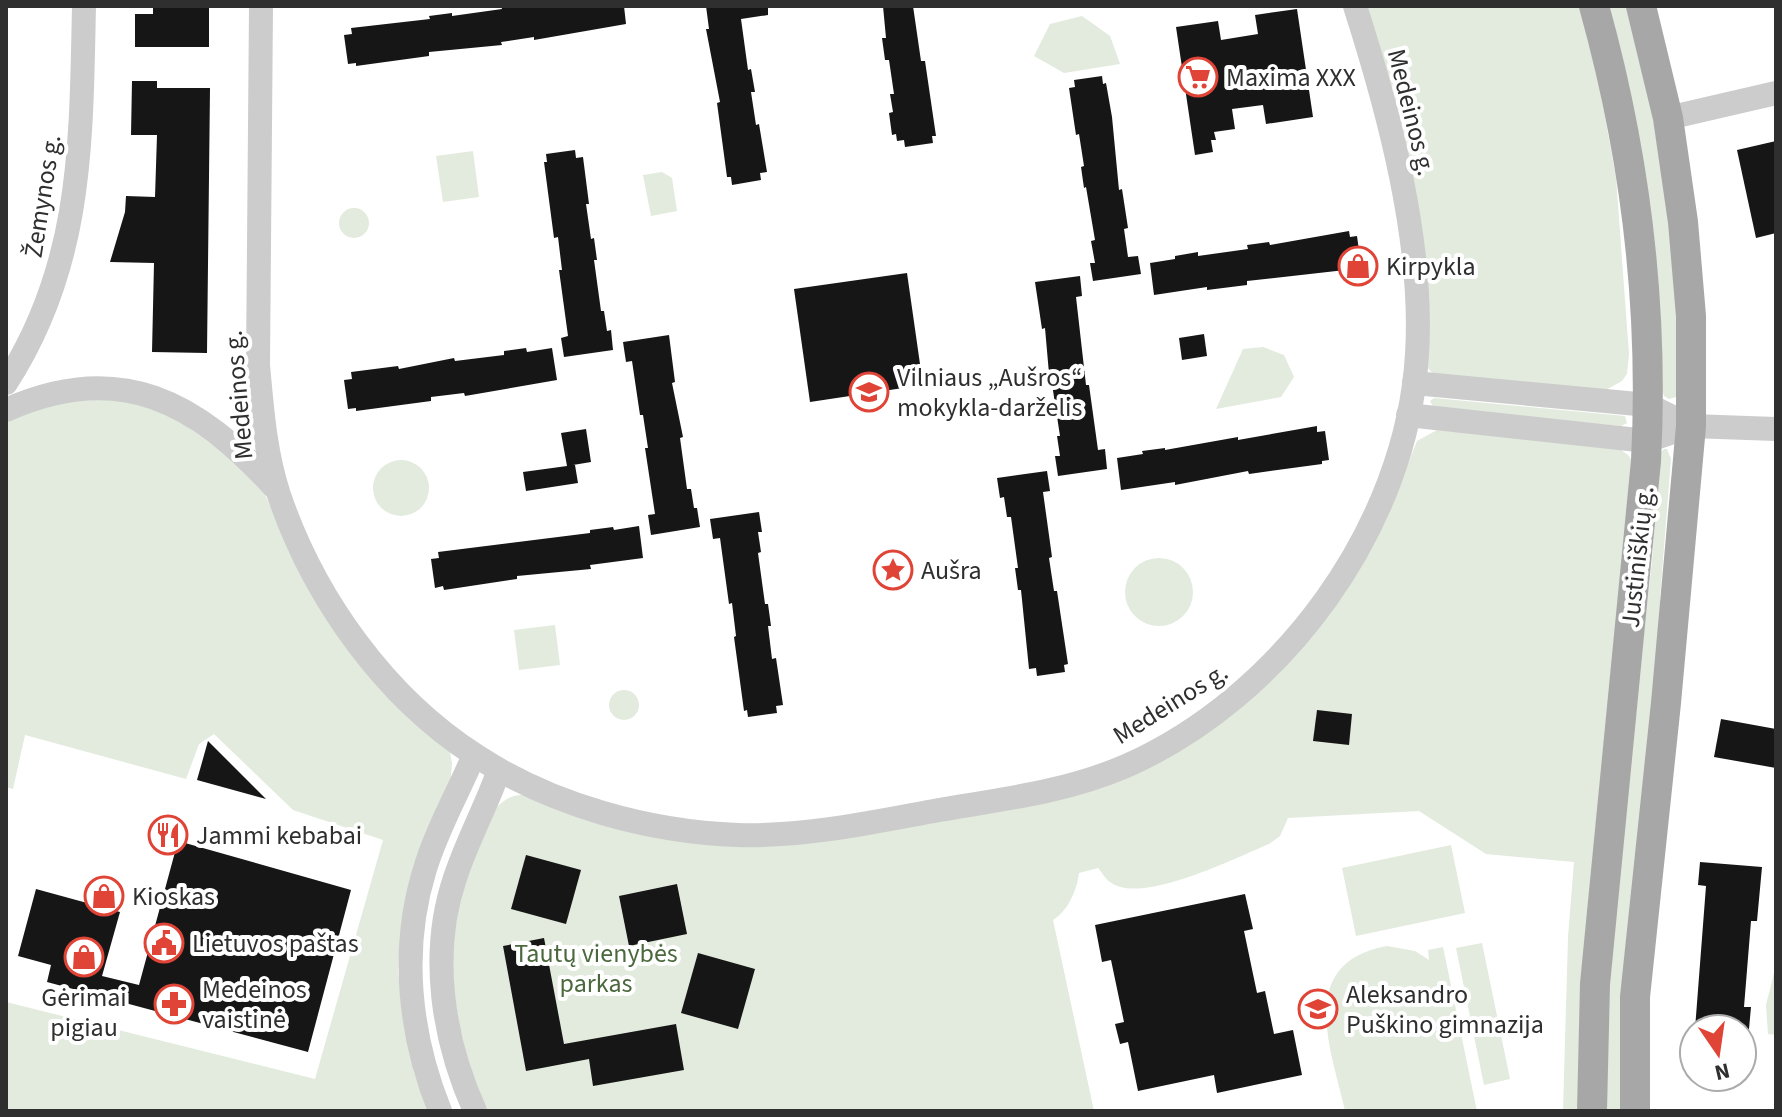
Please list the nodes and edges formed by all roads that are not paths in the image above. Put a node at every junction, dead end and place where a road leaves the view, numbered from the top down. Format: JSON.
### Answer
{"nodes":[{"id":1,"x":84,"y":6,"type":"edge"},
{"id":2,"x":261,"y":6,"type":"edge"},
{"id":3,"x":1355,"y":6,"type":"edge"},
{"id":4,"x":1594,"y":6,"type":"edge"},
{"id":5,"x":1641,"y":6,"type":"edge"},
{"id":6,"x":1776,"y":93,"type":"edge"},
{"id":7,"x":1668,"y":118,"type":"junction"},
{"id":8,"x":6,"y":383,"type":"edge"},
{"id":9,"x":1414,"y":383,"type":"junction"},
{"id":10,"x":1648,"y":405,"type":"junction"},
{"id":11,"x":6,"y":410,"type":"edge"},
{"id":12,"x":1408,"y":415,"type":"junction"},
{"id":13,"x":1691,"y":426,"type":"junction"},
{"id":14,"x":1776,"y":429,"type":"edge"},
{"id":15,"x":1647,"y":441,"type":"junction"},
{"id":16,"x":278,"y":491,"type":"junction"},
{"id":17,"x":474,"y":755,"type":"junction"},
{"id":18,"x":499,"y":770,"type":"junction"},
{"id":19,"x":440,"y":1111,"type":"edge"},
{"id":20,"x":475,"y":1111,"type":"edge"},
{"id":21,"x":1592,"y":1111,"type":"edge"},
{"id":22,"x":1635,"y":1111,"type":"edge"}],
"edges":[{"from":1,"to":8,"type":"street","name":"Žemynos g."},
{"from":2,"to":16,"type":"street","name":"Medeinos g."},
{"from":3,"to":9,"type":"street","name":"Medeinos g."},
{"from":4,"to":10,"type":"main road","name":"Justiniškių g."},
{"from":5,"to":7,"type":"main road","name":"Justiniškių g."},
{"from":6,"to":7,"type":"street"},
{"from":7,"to":13,"type":"main road","name":"Justiniškių g."},
{"from":9,"to":10,"type":"street"},
{"from":9,"to":12,"type":"street","name":"Medeinos g."},
{"from":10,"to":13,"type":"street"},
{"from":10,"to":15,"type":"main road","name":"Justiniškių g."},
{"from":11,"to":16,"type":"street"},
{"from":12,"to":15,"type":"street"},
{"from":12,"to":18,"type":"street","name":"Medeinos g."},
{"from":13,"to":14,"type":"street"},
{"from":13,"to":15,"type":"street"},
{"from":13,"to":22,"type":"main road","name":"Justiniškių g."},
{"from":15,"to":21,"type":"main road","name":"Justiniškių g."},
{"from":16,"to":17,"type":"street","name":"Medeinos g."},
{"from":17,"to":18,"type":"street","name":"Medeinos g."},
{"from":17,"to":19,"type":"street"},
{"from":18,"to":20,"type":"street"}]}
